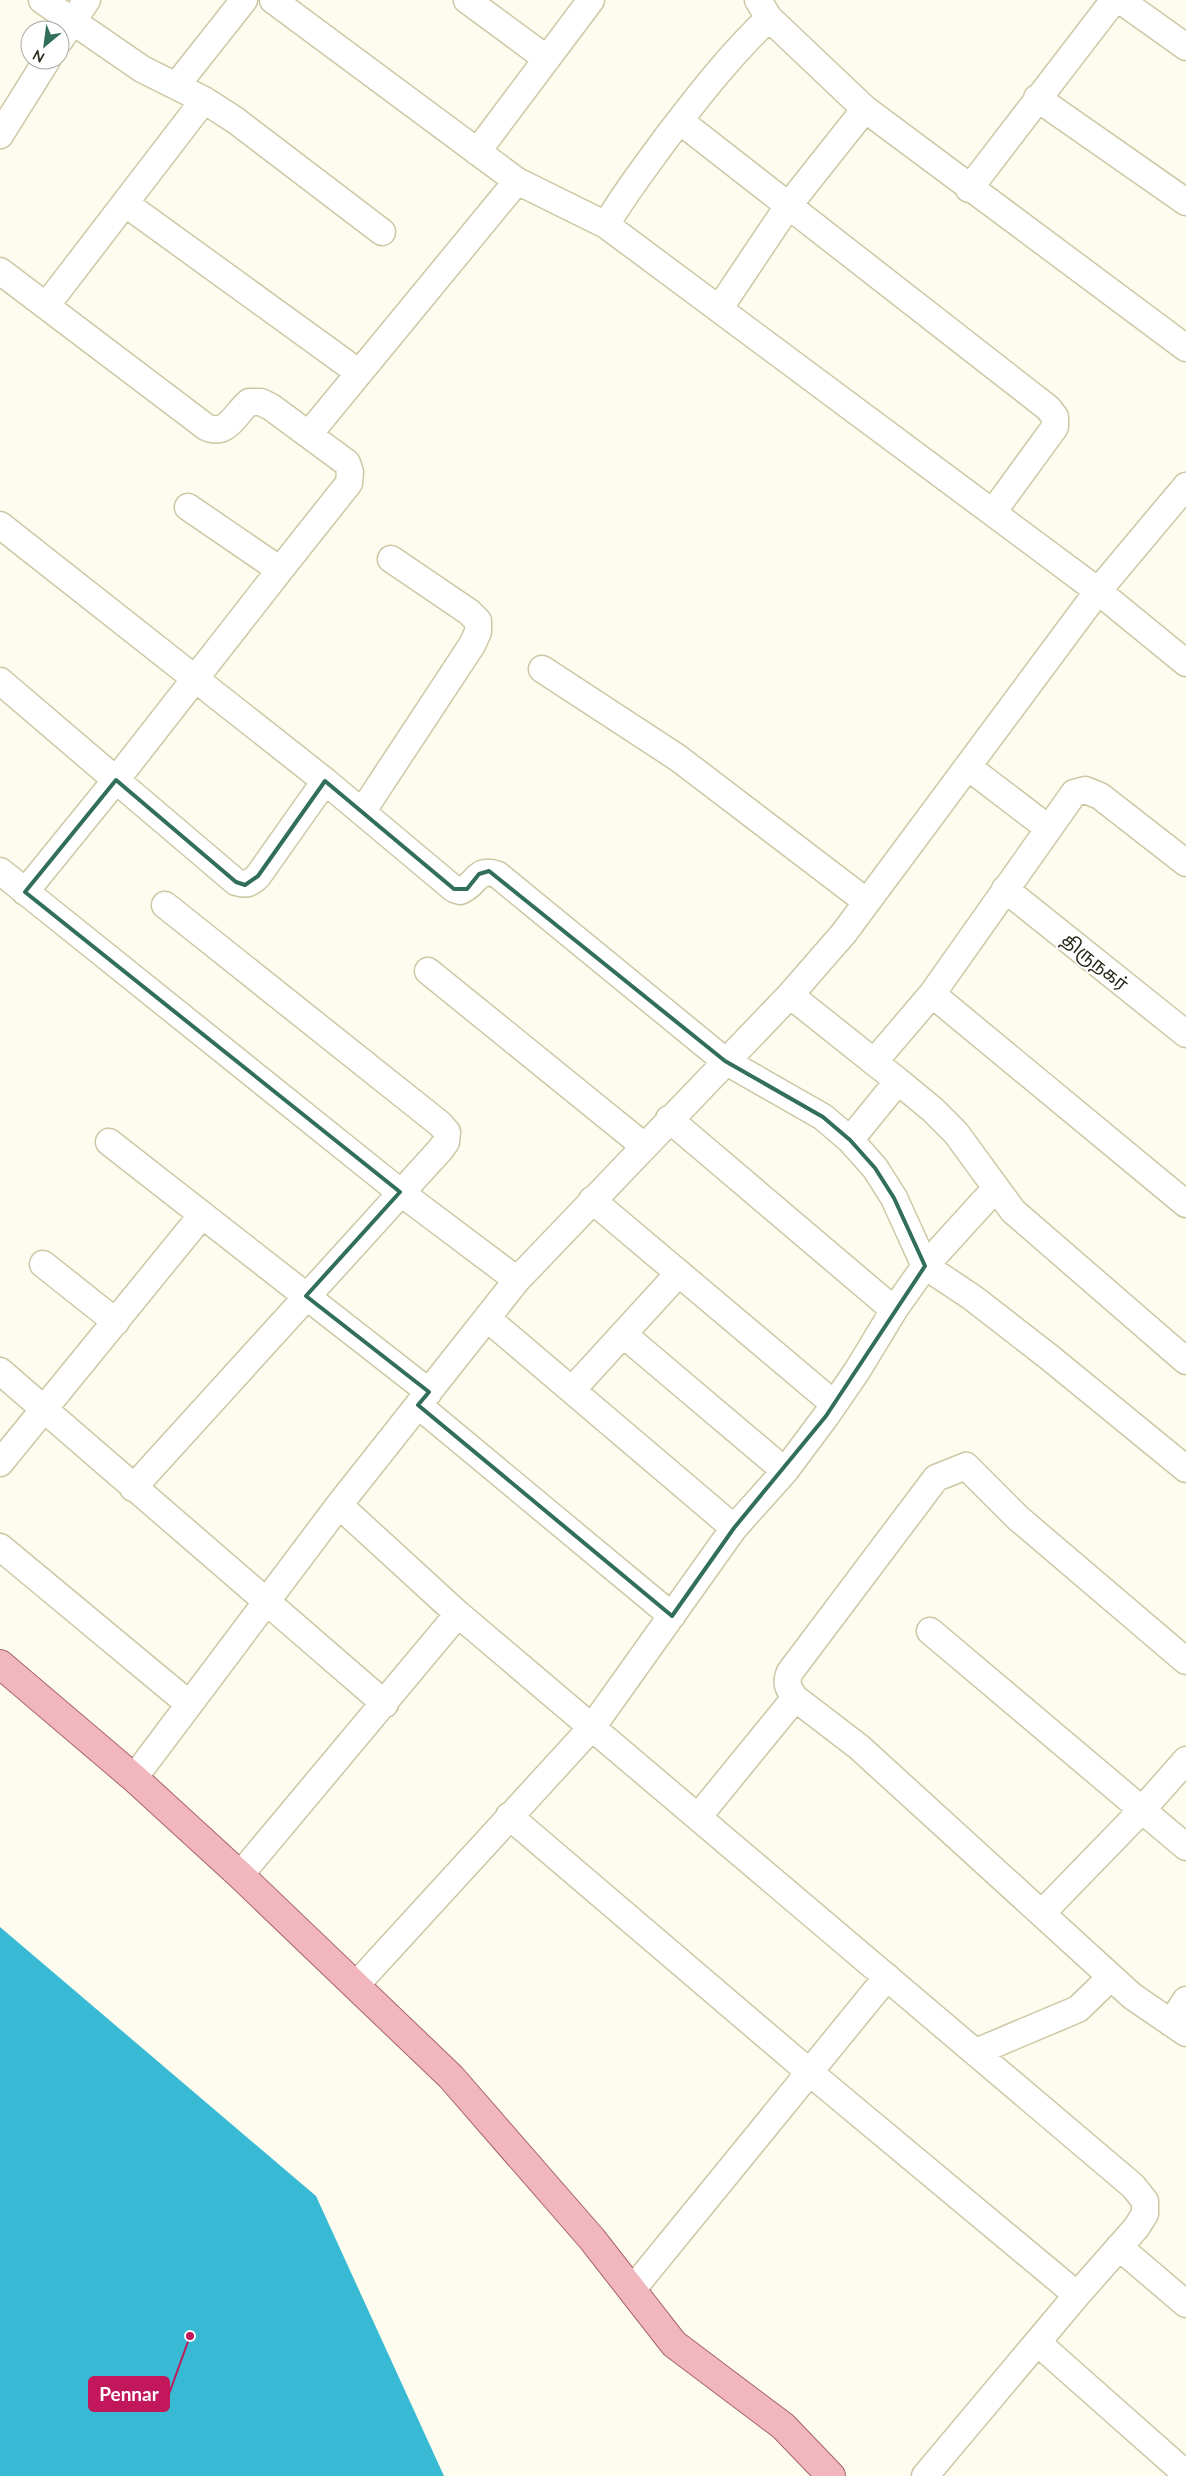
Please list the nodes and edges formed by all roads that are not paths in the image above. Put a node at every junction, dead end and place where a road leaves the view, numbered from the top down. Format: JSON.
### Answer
{"nodes":[{"id":1,"x":42,"y":0,"type":"edge"},
{"id":2,"x":87,"y":0,"type":"edge"},
{"id":3,"x":244,"y":0,"type":"edge"},
{"id":4,"x":273,"y":0,"type":"edge"},
{"id":5,"x":467,"y":0,"type":"edge"},
{"id":6,"x":591,"y":0,"type":"edge"},
{"id":7,"x":1114,"y":0,"type":"edge"},
{"id":8,"x":1120,"y":0,"type":"edge"},
{"id":9,"x":764,"y":9,"type":"edge"},
{"id":10,"x":57,"y":20,"type":"edge"},
{"id":11,"x":70,"y":25,"type":"edge"},
{"id":12,"x":70,"y":33,"type":"edge"},
{"id":13,"x":1186,"y":47,"type":"edge"},
{"id":14,"x":547,"y":59,"type":"junction"},
{"id":15,"x":41,"y":70,"type":"edge"},
{"id":16,"x":176,"y":86,"type":"junction"},
{"id":17,"x":1037,"y":98,"type":"junction"},
{"id":18,"x":204,"y":100,"type":"junction"},
{"id":19,"x":864,"y":110,"type":"junction"},
{"id":20,"x":680,"y":121,"type":"junction"},
{"id":21,"x":0,"y":135,"type":"edge"},
{"id":22,"x":477,"y":152,"type":"junction"},
{"id":23,"x":517,"y":182,"type":"junction"},
{"id":24,"x":969,"y":188,"type":"junction"},
{"id":25,"x":1186,"y":202,"type":"edge"},
{"id":26,"x":126,"y":204,"type":"junction"},
{"id":27,"x":788,"y":206,"type":"junction"},
{"id":28,"x":606,"y":225,"type":"junction"},
{"id":29,"x":382,"y":232,"type":"dead end"},
{"id":30,"x":0,"y":271,"type":"edge"},
{"id":31,"x":46,"y":306,"type":"junction"},
{"id":32,"x":720,"y":309,"type":"junction"},
{"id":33,"x":1186,"y":348,"type":"edge"},
{"id":34,"x":358,"y":372,"type":"junction"},
{"id":35,"x":309,"y":434,"type":"junction"},
{"id":36,"x":1186,"y":486,"type":"edge"},
{"id":37,"x":188,"y":507,"type":"dead end"},
{"id":38,"x":993,"y":512,"type":"junction"},
{"id":39,"x":0,"y":525,"type":"edge"},
{"id":40,"x":392,"y":559,"type":"dead end"},
{"id":41,"x":280,"y":570,"type":"junction"},
{"id":42,"x":1098,"y":591,"type":"junction"},
{"id":43,"x":1186,"y":663,"type":"edge"},
{"id":44,"x":542,"y":669,"type":"dead end"},
{"id":45,"x":194,"y":680,"type":"junction"},
{"id":46,"x":0,"y":681,"type":"edge"},
{"id":47,"x":968,"y":767,"type":"junction"},
{"id":48,"x":116,"y":780,"type":"junction"},
{"id":49,"x":325,"y":781,"type":"junction"},
{"id":50,"x":362,"y":812,"type":"junction"},
{"id":51,"x":1048,"y":828,"type":"junction"},
{"id":52,"x":1186,"y":864,"type":"edge"},
{"id":53,"x":0,"y":871,"type":"edge"},
{"id":54,"x":1005,"y":889,"type":"junction"},
{"id":55,"x":25,"y":892,"type":"junction"},
{"id":56,"x":867,"y":902,"type":"junction"},
{"id":57,"x":165,"y":905,"type":"dead end"},
{"id":58,"x":428,"y":971,"type":"dead end"},
{"id":59,"x":790,"y":994,"type":"junction"},
{"id":60,"x":932,"y":994,"type":"junction"},
{"id":61,"x":1186,"y":1034,"type":"edge"},
{"id":62,"x":725,"y":1061,"type":"junction"},
{"id":63,"x":874,"y":1062,"type":"junction"},
{"id":64,"x":898,"y":1082,"type":"junction"},
{"id":65,"x":669,"y":1119,"type":"junction"},
{"id":66,"x":850,"y":1140,"type":"junction"},
{"id":67,"x":109,"y":1142,"type":"dead end"},
{"id":68,"x":644,"y":1146,"type":"junction"},
{"id":69,"x":996,"y":1188,"type":"junction"},
{"id":70,"x":400,"y":1192,"type":"junction"},
{"id":71,"x":592,"y":1200,"type":"junction"},
{"id":72,"x":1186,"y":1204,"type":"edge"},
{"id":73,"x":202,"y":1215,"type":"junction"},
{"id":74,"x":43,"y":1264,"type":"dead end"},
{"id":75,"x":925,"y":1266,"type":"junction"},
{"id":76,"x":679,"y":1273,"type":"junction"},
{"id":77,"x":517,"y":1280,"type":"junction"},
{"id":78,"x":306,"y":1296,"type":"junction"},
{"id":79,"x":894,"y":1310,"type":"junction"},
{"id":80,"x":488,"y":1319,"type":"junction"},
{"id":81,"x":116,"y":1322,"type":"junction"},
{"id":82,"x":623,"y":1334,"type":"junction"},
{"id":83,"x":1186,"y":1362,"type":"edge"},
{"id":84,"x":0,"y":1371,"type":"edge"},
{"id":85,"x":572,"y":1390,"type":"junction"},
{"id":86,"x":423,"y":1398,"type":"junction"},
{"id":87,"x":834,"y":1404,"type":"junction"},
{"id":88,"x":45,"y":1410,"type":"junction"},
{"id":89,"x":0,"y":1463,"type":"edge"},
{"id":90,"x":1186,"y":1469,"type":"edge"},
{"id":91,"x":785,"y":1471,"type":"junction"},
{"id":92,"x":133,"y":1488,"type":"junction"},
{"id":93,"x":339,"y":1505,"type":"junction"},
{"id":94,"x":734,"y":1528,"type":"junction"},
{"id":95,"x":0,"y":1547,"type":"edge"},
{"id":96,"x":266,"y":1602,"type":"junction"},
{"id":97,"x":458,"y":1614,"type":"junction"},
{"id":98,"x":672,"y":1616,"type":"junction"},
{"id":99,"x":930,"y":1631,"type":"dead end"},
{"id":100,"x":1186,"y":1660,"type":"edge"},
{"id":101,"x":0,"y":1664,"type":"edge"},
{"id":102,"x":795,"y":1698,"type":"junction"},
{"id":103,"x":189,"y":1704,"type":"junction"},
{"id":104,"x":385,"y":1704,"type":"junction"},
{"id":105,"x":593,"y":1726,"type":"junction"},
{"id":106,"x":1186,"y":1760,"type":"edge"},
{"id":107,"x":134,"y":1778,"type":"junction"},
{"id":108,"x":1142,"y":1810,"type":"junction"},
{"id":109,"x":510,"y":1816,"type":"junction"},
{"id":110,"x":698,"y":1817,"type":"junction"},
{"id":111,"x":1186,"y":1847,"type":"edge"},
{"id":112,"x":240,"y":1874,"type":"junction"},
{"id":113,"x":1042,"y":1914,"type":"junction"},
{"id":114,"x":887,"y":1976,"type":"junction"},
{"id":115,"x":1111,"y":1977,"type":"junction"},
{"id":116,"x":356,"y":1985,"type":"junction"},
{"id":117,"x":1186,"y":2000,"type":"edge"},
{"id":118,"x":1179,"y":2028,"type":"edge"},
{"id":119,"x":976,"y":2052,"type":"junction"},
{"id":120,"x":808,"y":2071,"type":"junction"},
{"id":121,"x":1119,"y":2247,"type":"junction"},
{"id":122,"x":632,"y":2290,"type":"junction"},
{"id":123,"x":1077,"y":2295,"type":"junction"},
{"id":124,"x":1186,"y":2304,"type":"edge"},
{"id":125,"x":1038,"y":2343,"type":"junction"},
{"id":126,"x":1186,"y":2474,"type":"edge"},
{"id":127,"x":831,"y":2476,"type":"edge"},
{"id":128,"x":926,"y":2476,"type":"edge"}],
"edges":[{"from":1,"to":10,"type":"street"},
{"from":2,"to":11,"type":"street"},
{"from":3,"to":16,"type":"street"},
{"from":4,"to":22,"type":"street"},
{"from":5,"to":14,"type":"street"},
{"from":6,"to":14,"type":"street"},
{"from":7,"to":17,"type":"street"},
{"from":8,"to":13,"type":"street"},
{"from":9,"to":19,"type":"street"},
{"from":9,"to":20,"type":"street"},
{"from":12,"to":16,"type":"street"},
{"from":14,"to":22,"type":"street"},
{"from":15,"to":21,"type":"street"},
{"from":16,"to":18,"type":"street"},
{"from":17,"to":24,"type":"street"},
{"from":17,"to":25,"type":"street"},
{"from":18,"to":26,"type":"street"},
{"from":18,"to":29,"type":"street"},
{"from":19,"to":24,"type":"street"},
{"from":19,"to":27,"type":"street"},
{"from":20,"to":27,"type":"street"},
{"from":20,"to":28,"type":"street"},
{"from":22,"to":23,"type":"street"},
{"from":23,"to":28,"type":"street"},
{"from":23,"to":34,"type":"street"},
{"from":24,"to":33,"type":"street"},
{"from":26,"to":31,"type":"street"},
{"from":26,"to":34,"type":"street"},
{"from":27,"to":32,"type":"street"},
{"from":27,"to":38,"type":"street"},
{"from":28,"to":32,"type":"street"},
{"from":30,"to":31,"type":"street"},
{"from":31,"to":35,"type":"street"},
{"from":32,"to":38,"type":"street"},
{"from":34,"to":35,"type":"street"},
{"from":35,"to":41,"type":"street"},
{"from":36,"to":42,"type":"street"},
{"from":37,"to":41,"type":"street"},
{"from":38,"to":42,"type":"street"},
{"from":39,"to":45,"type":"street"},
{"from":40,"to":50,"type":"street"},
{"from":41,"to":45,"type":"street"},
{"from":42,"to":43,"type":"street"},
{"from":42,"to":47,"type":"street"},
{"from":44,"to":56,"type":"street"},
{"from":45,"to":48,"type":"street"},
{"from":45,"to":49,"type":"street"},
{"from":46,"to":48,"type":"street"},
{"from":47,"to":51,"type":"street"},
{"from":47,"to":56,"type":"street"},
{"from":48,"to":49,"type":"street"},
{"from":48,"to":55,"type":"street"},
{"from":49,"to":50,"type":"street"},
{"from":50,"to":62,"type":"street"},
{"from":51,"to":52,"type":"street"},
{"from":51,"to":54,"type":"street"},
{"from":53,"to":55,"type":"street"},
{"from":54,"to":60,"type":"street"},
{"from":54,"to":61,"type":"street","name":"திருநகர்"},
{"from":55,"to":70,"type":"street"},
{"from":56,"to":59,"type":"street"},
{"from":57,"to":70,"type":"street"},
{"from":58,"to":68,"type":"street"},
{"from":59,"to":62,"type":"street"},
{"from":59,"to":63,"type":"street"},
{"from":60,"to":63,"type":"street"},
{"from":60,"to":72,"type":"street"},
{"from":62,"to":65,"type":"street"},
{"from":62,"to":66,"type":"street"},
{"from":63,"to":64,"type":"street"},
{"from":64,"to":66,"type":"street"},
{"from":64,"to":69,"type":"street"},
{"from":65,"to":68,"type":"street"},
{"from":65,"to":79,"type":"street"},
{"from":66,"to":75,"type":"street"},
{"from":67,"to":73,"type":"street"},
{"from":68,"to":71,"type":"street"},
{"from":69,"to":75,"type":"street"},
{"from":69,"to":83,"type":"street"},
{"from":70,"to":77,"type":"street"},
{"from":70,"to":78,"type":"street"},
{"from":71,"to":76,"type":"street"},
{"from":71,"to":77,"type":"street"},
{"from":73,"to":78,"type":"street"},
{"from":73,"to":81,"type":"street"},
{"from":74,"to":81,"type":"street"},
{"from":75,"to":79,"type":"street"},
{"from":75,"to":90,"type":"street"},
{"from":76,"to":82,"type":"street"},
{"from":76,"to":87,"type":"street"},
{"from":77,"to":80,"type":"street"},
{"from":78,"to":86,"type":"street"},
{"from":78,"to":92,"type":"street"},
{"from":79,"to":87,"type":"street"},
{"from":80,"to":85,"type":"street"},
{"from":80,"to":86,"type":"street"},
{"from":81,"to":88,"type":"street"},
{"from":82,"to":85,"type":"street"},
{"from":82,"to":91,"type":"street"},
{"from":84,"to":88,"type":"street"},
{"from":85,"to":94,"type":"street"},
{"from":86,"to":93,"type":"street"},
{"from":86,"to":98,"type":"street"},
{"from":87,"to":91,"type":"street"},
{"from":88,"to":89,"type":"street"},
{"from":88,"to":92,"type":"street"},
{"from":91,"to":94,"type":"street"},
{"from":92,"to":96,"type":"street"},
{"from":93,"to":96,"type":"street"},
{"from":93,"to":97,"type":"street"},
{"from":94,"to":98,"type":"street"},
{"from":95,"to":103,"type":"street"},
{"from":96,"to":103,"type":"street"},
{"from":96,"to":104,"type":"street"},
{"from":97,"to":104,"type":"street"},
{"from":97,"to":105,"type":"street"},
{"from":98,"to":105,"type":"street"},
{"from":99,"to":108,"type":"street"},
{"from":100,"to":102,"type":"street"},
{"from":101,"to":107,"type":"main road"},
{"from":102,"to":110,"type":"street"},
{"from":102,"to":113,"type":"street"},
{"from":103,"to":107,"type":"street"},
{"from":104,"to":112,"type":"street"},
{"from":105,"to":109,"type":"street"},
{"from":105,"to":110,"type":"street"},
{"from":106,"to":108,"type":"street"},
{"from":107,"to":112,"type":"main road"},
{"from":108,"to":111,"type":"street"},
{"from":108,"to":113,"type":"street"},
{"from":109,"to":116,"type":"street"},
{"from":109,"to":120,"type":"street"},
{"from":110,"to":114,"type":"street"},
{"from":112,"to":116,"type":"main road"},
{"from":113,"to":115,"type":"street"},
{"from":114,"to":119,"type":"street"},
{"from":114,"to":120,"type":"street"},
{"from":115,"to":118,"type":"street"},
{"from":115,"to":119,"type":"street"},
{"from":116,"to":122,"type":"main road"},
{"from":117,"to":118,"type":"street"},
{"from":119,"to":121,"type":"street"},
{"from":120,"to":122,"type":"street"},
{"from":120,"to":123,"type":"street"},
{"from":121,"to":123,"type":"street"},
{"from":121,"to":124,"type":"street"},
{"from":122,"to":127,"type":"main road"},
{"from":123,"to":125,"type":"street"},
{"from":125,"to":126,"type":"street"},
{"from":125,"to":128,"type":"street"}]}
